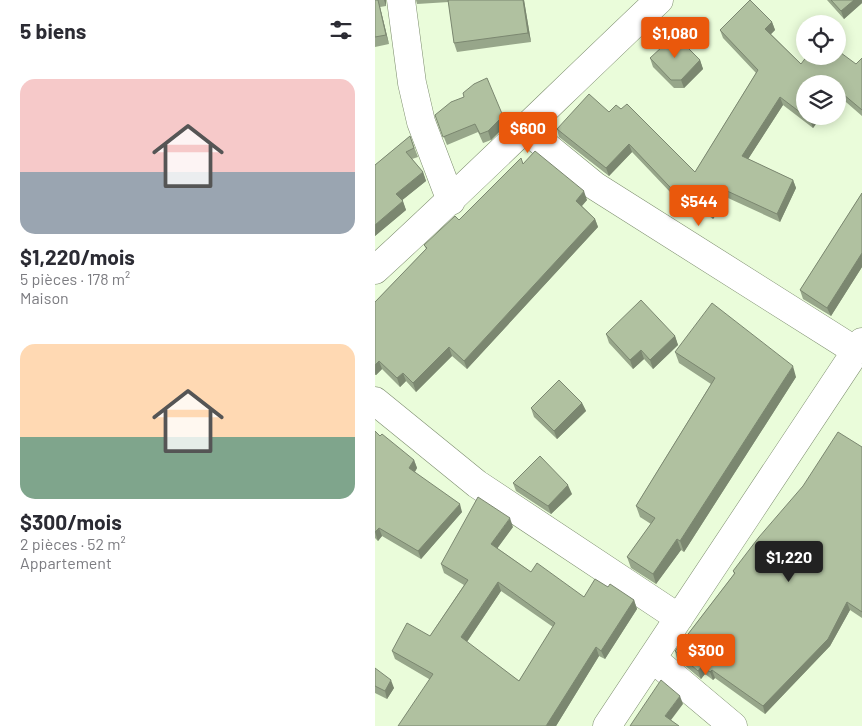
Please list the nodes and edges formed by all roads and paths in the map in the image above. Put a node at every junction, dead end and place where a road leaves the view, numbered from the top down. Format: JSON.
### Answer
{"nodes":[{"id":1,"x":401,"y":0,"type":"edge"},
{"id":2,"x":659,"y":0,"type":"edge"},
{"id":3,"x":524,"y":128,"type":"junction"},
{"id":4,"x":451,"y":200,"type":"junction"},
{"id":5,"x":375,"y":270,"type":"edge"},
{"id":6,"x":859,"y":347,"type":"edge"},
{"id":7,"x":375,"y":401,"type":"edge"},
{"id":8,"x":679,"y":618,"type":"junction"},
{"id":9,"x":652,"y":658,"type":"junction"},
{"id":10,"x":607,"y":726,"type":"edge"},
{"id":11,"x":733,"y":726,"type":"edge"}],
"edges":[{"from":1,"to":4,"type":"street"},
{"from":2,"to":3,"type":"street"},
{"from":3,"to":4,"type":"street"},
{"from":3,"to":6,"type":"street"},
{"from":4,"to":5,"type":"street"},
{"from":6,"to":8,"type":"street"},
{"from":7,"to":8,"type":"street"},
{"from":8,"to":9,"type":"street"},
{"from":9,"to":10,"type":"street"},
{"from":9,"to":11,"type":"street"}]}
